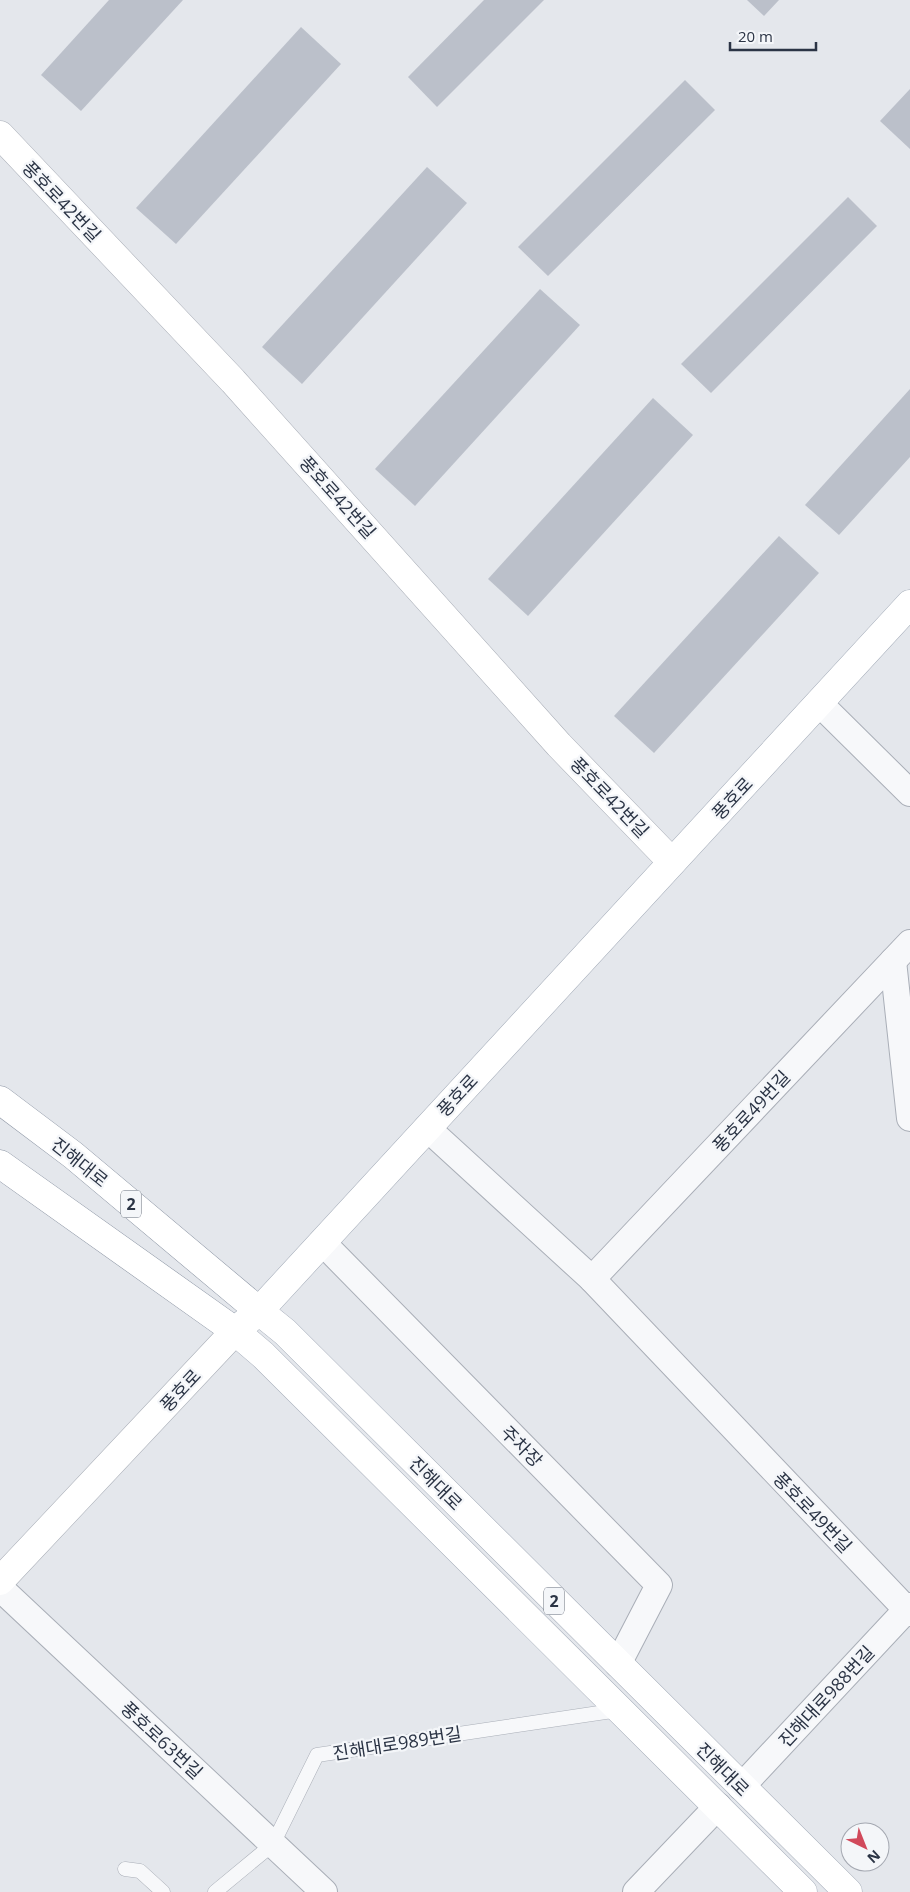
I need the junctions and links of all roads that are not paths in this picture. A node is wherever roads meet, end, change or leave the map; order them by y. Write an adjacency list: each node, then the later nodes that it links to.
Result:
1 (0, 135): 5 (main road, 풍호로42번길)
2 (910, 604): 3 (main road, 풍호로)
3 (819, 703): 4 (street); 5 (main road, 풍호로)
4 (910, 793)
5 (672, 862): 9 (main road, 풍호로)
6 (901, 952): 8 (street); 14 (street, 풍호로49번길)
7 (0, 1100): 15 (main road, 진해대로 / 2)
8 (910, 1118)
9 (427, 1128): 13 (main road, 풍호로); 14 (street, 풍호로49번길)
10 (0, 1164): 12 (main road, 진해대로 / 2)
11 (0, 1177): 12 (main road)
12 (62, 1207): 16 (main road, 진해대로 / 2)
13 (322, 1242): 15 (main road, 풍호로); 20 (street, 주차장)
14 (592, 1279): 19 (street, 풍호로49번길)
15 (259, 1310): 16 (main road, 풍호로); 20 (main road, 진해대로 / 2)
16 (235, 1331): 17 (main road, 풍호로); 21 (main road, 진해대로 / 2)
17 (0, 1582)
18 (0, 1588): 24 (street, 풍호로63번길)
19 (909, 1610): 22 (street, 진해대로988번길)
20 (618, 1664): 22 (main road, 진해대로 / 2)
21 (620, 1709): 23 (main road, 진해대로 / 2); 24 (lane, 진해대로989번길)
22 (741, 1787): 31 (main road, 진해대로 / 2)
23 (718, 1806): 29 (street); 30 (main road, 진해대로 / 2)
24 (272, 1844): 27 (lane, 진해대로989번길); 28 (street, 풍호로63번길)
25 (124, 1869): 26 (lane)
26 (163, 1892)
27 (215, 1892)
28 (324, 1892)
29 (636, 1892)
30 (802, 1892)
31 (848, 1892)

